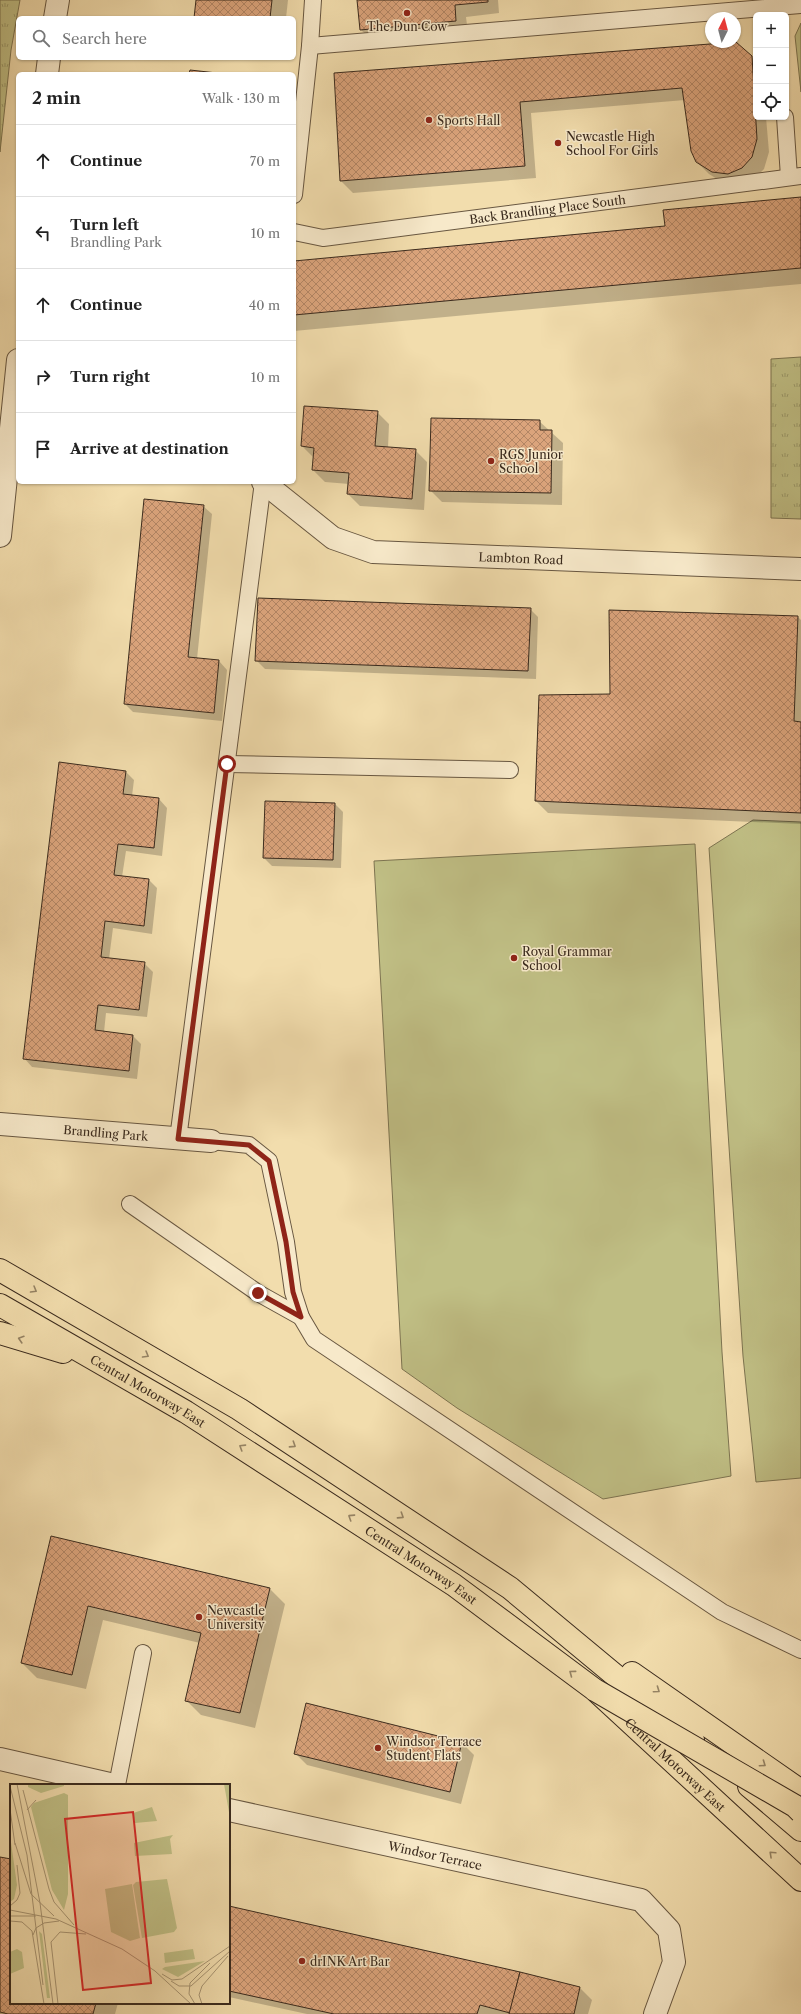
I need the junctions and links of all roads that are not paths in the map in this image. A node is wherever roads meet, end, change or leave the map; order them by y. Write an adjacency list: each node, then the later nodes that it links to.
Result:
1 (58, 0): 5 (street)
2 (313, 0): 6 (lane)
3 (801, 5): 4 (lane)
4 (777, 11): 6 (lane)
5 (55, 16)
6 (310, 46): 10 (lane)
7 (49, 60): 8 (street)
8 (46, 72)
9 (786, 120): 11 (lane)
10 (296, 176)
11 (795, 176): 12 (lane, Back Brandling Place South)
12 (296, 232)
13 (16, 397): 14 (street)
14 (13, 452): 17 (street)
15 (263, 484): 19 (lane)
16 (266, 484): 18 (street, Lambton Road)
17 (0, 536)
18 (801, 569)
19 (227, 764): 20 (lane); 22 (lane)
20 (510, 770)
21 (0, 1124): 22 (street, Brandling Park)
22 (178, 1139): 23 (street, Brandling Park)
23 (211, 1141): 27 (lane)
24 (130, 1204): 27 (lane)
25 (0, 1270): 30 (highway, one-way to 30)
26 (0, 1305): 29 (highway, Central Motorway East)
27 (301, 1317): 31 (lane)
28 (0, 1333): 29 (highway, one-way to 28)
29 (98, 1362): 33 (highway, Central Motorway East, one-way to 29)
30 (510, 1588): 37 (highway, one-way to 37); 40 (highway)
31 (801, 1650)
32 (143, 1654): 36 (lane)
33 (595, 1690): 39 (highway, bridge); 41 (highway, Central Motorway East, one-way to 33, bridge)
34 (0, 1759): 35 (street)
35 (110, 1784)
36 (117, 1784)
37 (801, 1791)
38 (230, 1810): 42 (street, Windsor Terrace)
39 (801, 1812)
40 (801, 1830)
41 (801, 1880)
42 (655, 2014)

